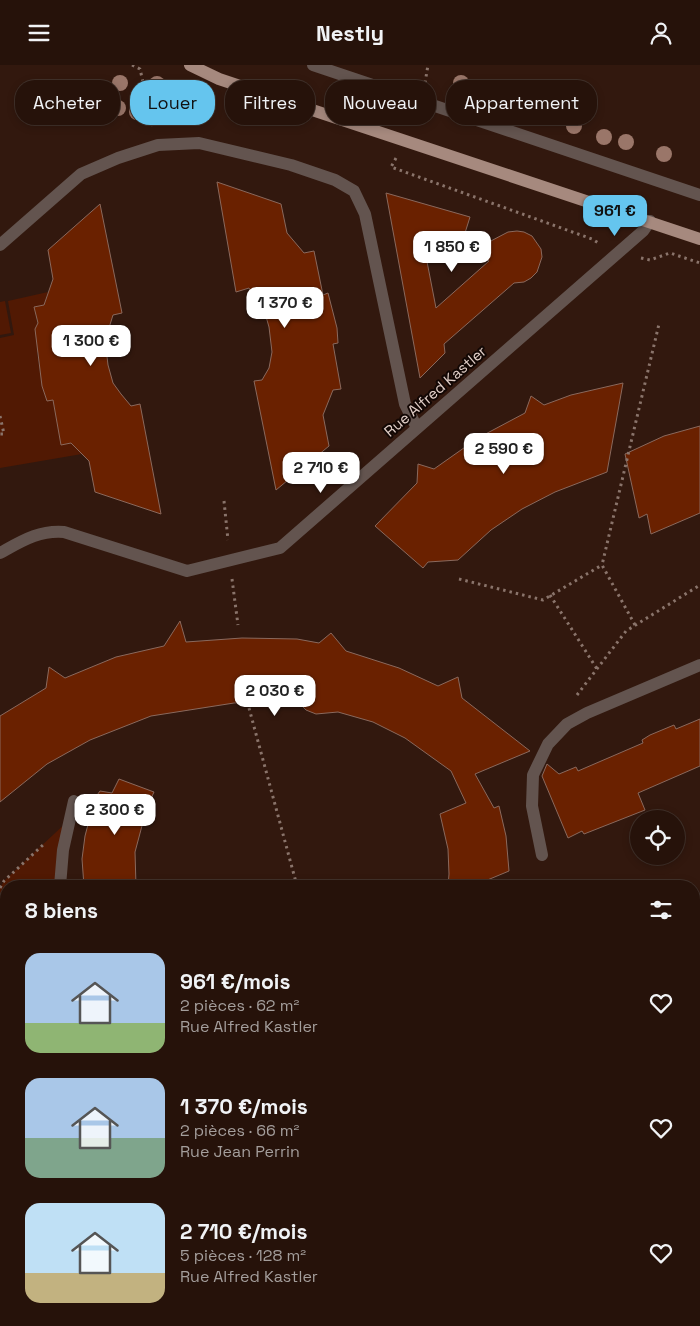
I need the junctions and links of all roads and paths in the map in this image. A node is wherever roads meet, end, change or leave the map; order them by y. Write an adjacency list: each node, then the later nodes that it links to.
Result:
1 (132, 65): 4 (path)
2 (190, 65): 6 (main road)
3 (313, 65): 5 (street)
4 (158, 145): 8 (street); 11 (street)
5 (700, 195)
6 (650, 221): 7 (main road); 11 (street, Rue Alfred Kastler)
7 (700, 239)
8 (0, 245)
9 (659, 324): 14 (path)
10 (0, 416): 12 (path)
11 (417, 428): 13 (street, Rue Alfred Kastler)
12 (0, 434)
13 (0, 553)
14 (602, 565): 17 (path); 18 (path)
15 (459, 579): 17 (path)
16 (700, 585): 18 (path)
17 (550, 595): 20 (path)
18 (635, 625): 20 (path)
19 (700, 665): 25 (street)
20 (597, 669): 21 (path)
21 (574, 699)
22 (249, 708): 28 (path)
23 (74, 801): 24 (street)
24 (70, 819): 26 (path); 27 (street)
25 (542, 855)
26 (5, 880)
27 (60, 880)
28 (295, 880)

